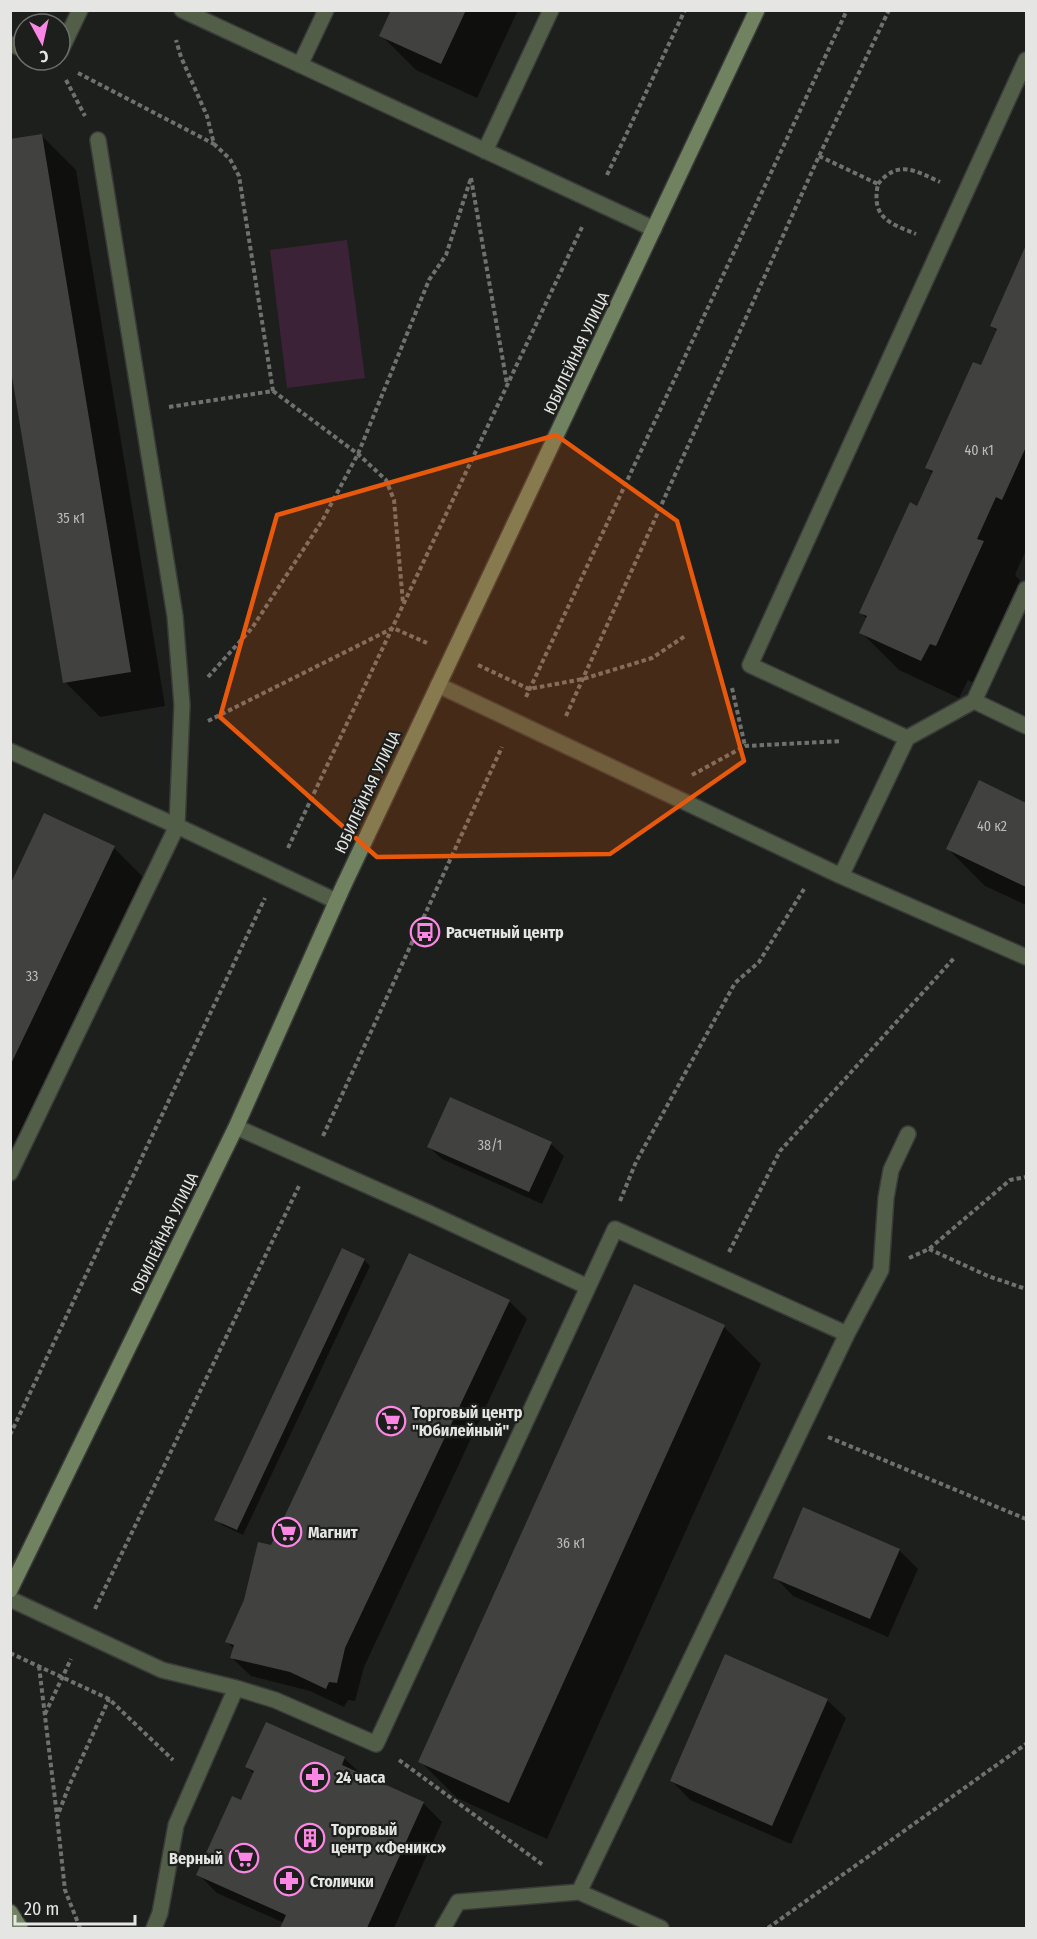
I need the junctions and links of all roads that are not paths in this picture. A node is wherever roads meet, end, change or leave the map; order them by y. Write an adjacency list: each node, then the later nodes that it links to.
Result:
1 (80, 10): 6 (lane)
2 (182, 10): 8 (lane)
3 (326, 10): 8 (lane)
4 (551, 10): 10 (lane)
5 (758, 10): 11 (street, ЮБИЛЕЙНАЯ УЛИЦА)
6 (72, 26)
7 (1026, 60): 16 (lane)
8 (300, 65): 10 (lane)
9 (98, 140): 18 (lane)
10 (485, 151): 11 (lane)
11 (654, 229): 13 (street, ЮБИЛЕЙНАЯ УЛИЦА)
12 (1026, 589): 14 (lane)
13 (438, 685): 19 (lane); 20 (street, ЮБИЛЕЙНАЯ УЛИЦА)
14 (974, 701): 15 (lane); 16 (lane)
15 (1026, 726)
16 (906, 738): 19 (lane)
17 (10, 751): 18 (lane)
18 (177, 826): 20 (lane); 24 (lane)
19 (841, 876): 21 (lane)
20 (336, 901): 22 (street, ЮБИЛЕЙНАЯ УЛИЦА)
21 (1026, 957)
22 (236, 1127): 25 (lane); 27 (street, ЮБИЛЕЙНАЯ УЛИЦА)
23 (908, 1134): 26 (lane)
24 (10, 1173)
25 (588, 1287): 26 (lane); 29 (lane)
26 (847, 1334): 30 (lane)
27 (10, 1590)
28 (10, 1599): 29 (lane)
29 (236, 1688): 33 (lane)
30 (579, 1892): 34 (lane); 35 (lane)
31 (10, 1912): 32 (street)
32 (20, 1929)
33 (154, 1929)
34 (443, 1929)
35 (661, 1929)

